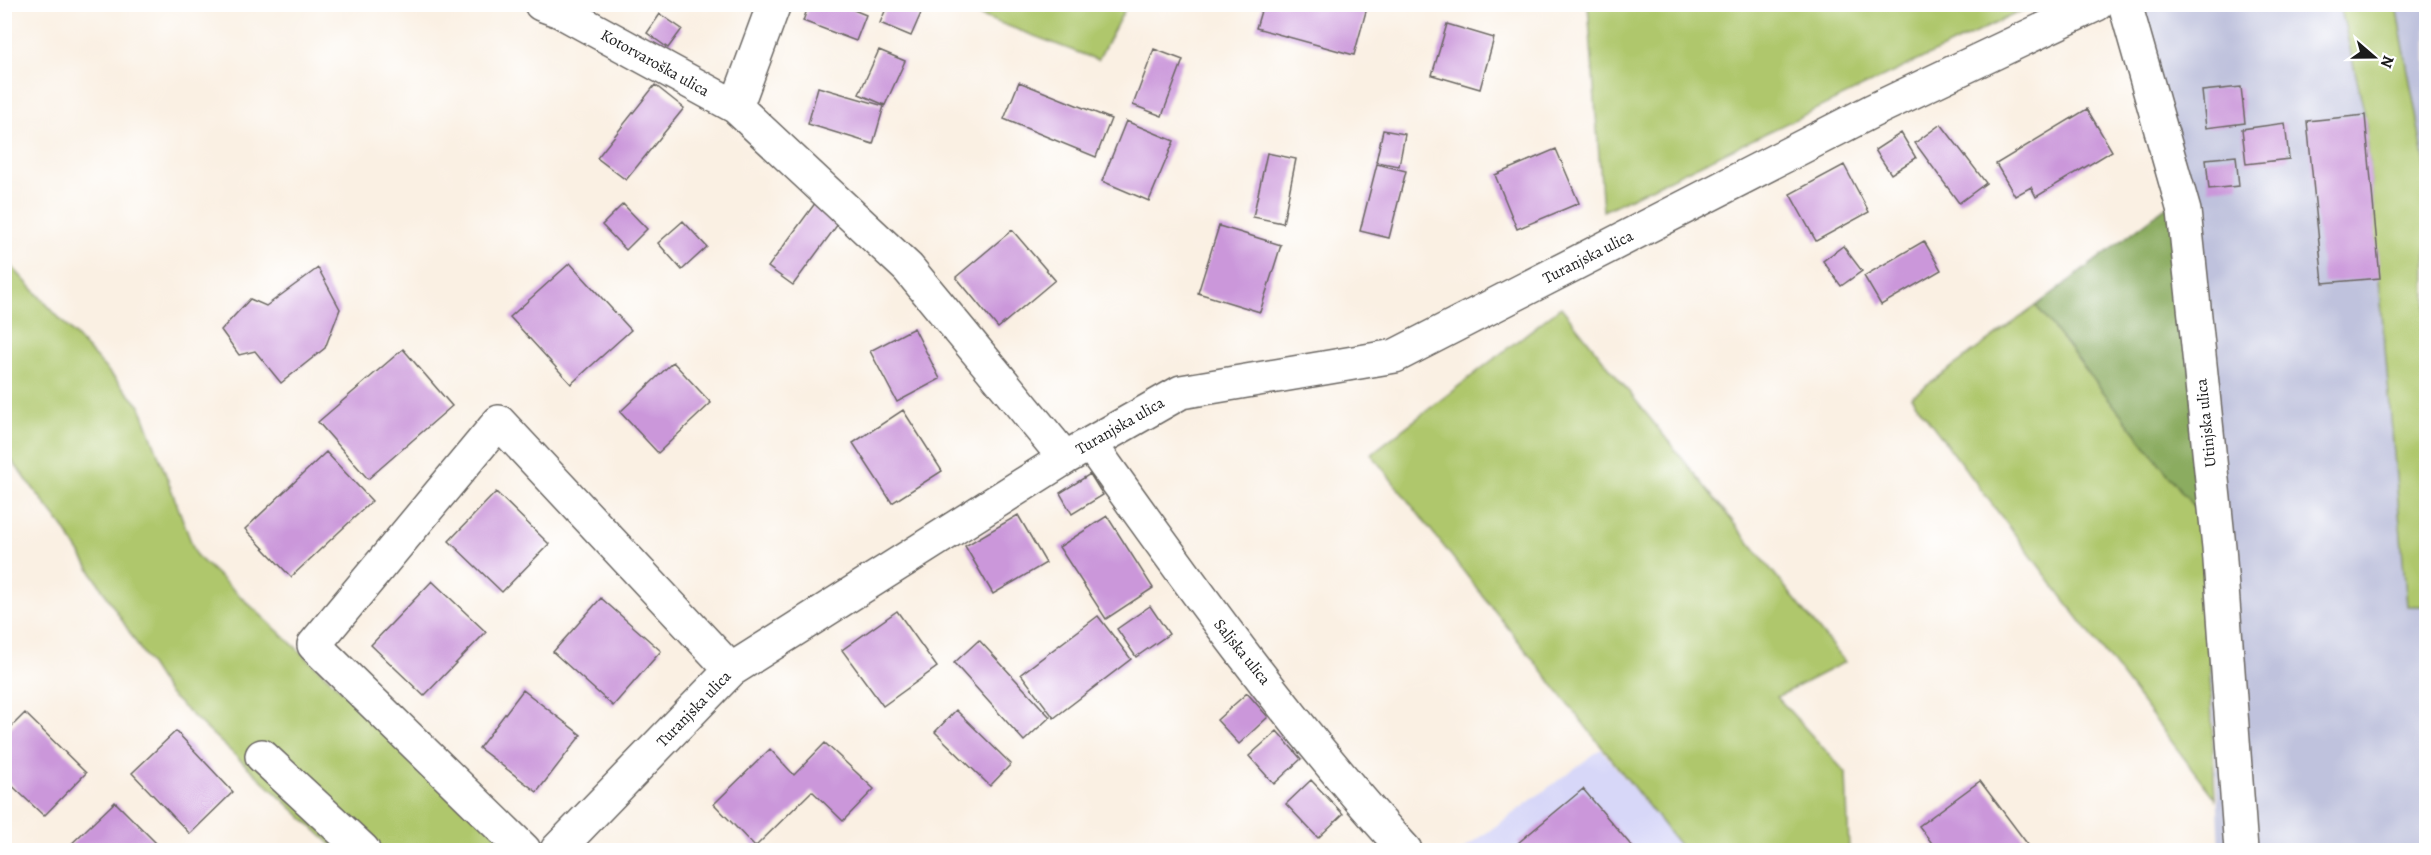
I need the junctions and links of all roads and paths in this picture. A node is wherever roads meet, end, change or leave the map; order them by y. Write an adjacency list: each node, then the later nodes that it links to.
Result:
1 (541, 4): 5 (street, Kotorvaroška ulica)
2 (774, 4): 5 (street)
3 (2097, 4): 6 (street, Turanjska ulica)
4 (2125, 4): 13 (street, Utinjska ulica)
5 (736, 107): 6 (street, Turanjska ulica)
6 (1078, 452): 7 (street, Turanjska ulica); 12 (street, Saljska ulica)
7 (731, 670): 10 (street); 11 (street, Turanjska ulica)
8 (262, 756): 9 (street)
9 (363, 850)
10 (524, 850)
11 (557, 850)
12 (1405, 850)
13 (2241, 850)

